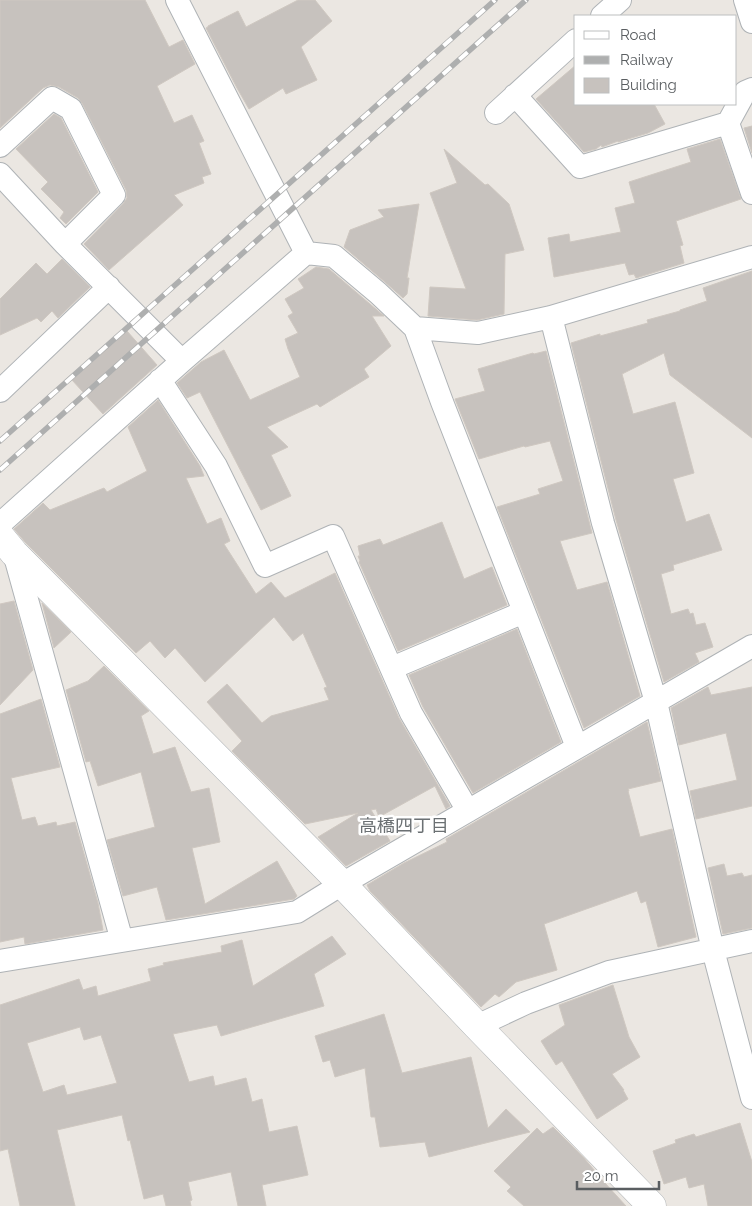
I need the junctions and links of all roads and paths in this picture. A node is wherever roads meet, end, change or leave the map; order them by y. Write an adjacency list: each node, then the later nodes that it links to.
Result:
1 (177, 0): 15 (street)
2 (620, 0): 4 (street)
3 (745, 0): 5 (street)
4 (603, 15)
5 (752, 22)
6 (574, 42): 8 (street)
7 (752, 90): 10 (street)
8 (516, 95): 9 (street); 10 (street)
9 (496, 113)
10 (728, 123): 13 (street)
11 (0, 146): 14 (street)
12 (0, 174): 14 (street)
13 (752, 193)
14 (65, 244): 17 (street)
15 (306, 253): 19 (street); 20 (street)
16 (752, 257): 18 (street)
17 (109, 287): 20 (street); 22 (street)
18 (551, 317): 19 (street); 28 (street)
19 (415, 328): 25 (street)
20 (182, 361): 21 (street)
21 (160, 380): 23 (street); 27 (street)
22 (0, 391)
23 (0, 524)
24 (7, 544): 31 (street); 32 (street)
25 (524, 612): 27 (street); 29 (street)
26 (752, 646): 28 (street)
27 (392, 668): 30 (street)
28 (656, 702): 29 (street); 34 (street)
29 (577, 747): 30 (street)
30 (468, 811): 31 (street)
31 (342, 884): 32 (street); 36 (street)
32 (122, 941): 35 (street)
33 (752, 941): 34 (street)
34 (712, 950): 36 (street); 37 (street)
35 (0, 961)
36 (477, 1026): 38 (street)
37 (752, 1098)
38 (652, 1206)

